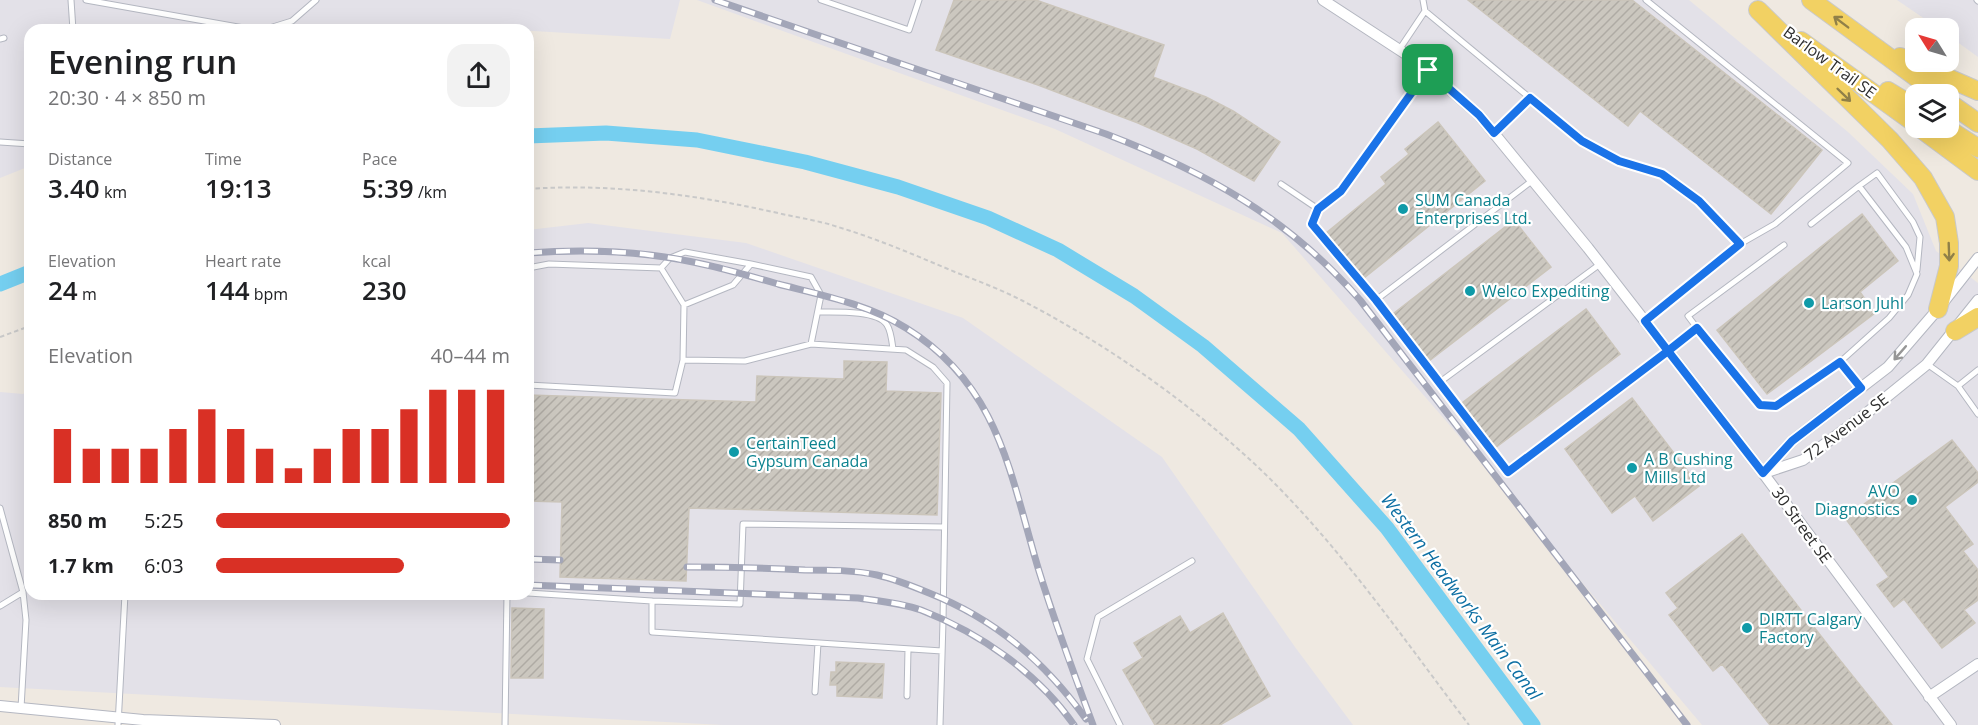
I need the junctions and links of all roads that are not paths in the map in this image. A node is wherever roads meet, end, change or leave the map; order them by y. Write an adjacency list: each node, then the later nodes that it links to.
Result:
1 (71, 0): 12 (lane)
2 (86, 0): 13 (lane)
3 (316, 0): 14 (lane)
4 (821, 0): 5 (lane)
5 (919, 0)
6 (1323, 0): 16 (street, 30 Street SE)
7 (1423, 0): 11 (lane)
8 (1646, 0): 38 (lane)
9 (1811, 0): 15 (main road, one-way to 9)
10 (1751, 5): 17 (main road, Barlow Trail SE); 49 (main road, one-way to 49)
11 (1425, 11): 16 (lane); 21 (lane)
12 (73, 24)
13 (221, 24)
14 (282, 24)
15 (1870, 43): 19 (main road); 20 (main road)
16 (1399, 50): 18 (street, 30 Street SE)
17 (1830, 61): 22 (main road); 24 (main road, Barlow Trail SE)
18 (1428, 70): 26 (street, 30 Street SE); 36 (lane)
19 (1925, 84)
20 (1978, 91)
21 (1530, 98): 26 (lane); 38 (lane)
22 (1905, 101)
23 (1959, 110): 25 (main road)
24 (1905, 116)
25 (1978, 123)
26 (1494, 133): 33 (street, 30 Street SE)
27 (1959, 136): 31 (main road)
28 (1933, 138): 32 (main road)
29 (0, 142): 30 (lane)
30 (24, 144)
31 (1978, 148)
32 (1978, 171)
33 (1533, 180): 42 (street, 30 Street SE); 46 (lane)
34 (1281, 184): 36 (lane)
35 (1860, 186): 37 (lane); 45 (lane); 45 (lane)
36 (1318, 209): 46 (lane)
37 (1811, 224)
38 (1740, 244): 52 (lane)
39 (1785, 245): 53 (lane)
40 (1978, 258): 49 (street, 72 Avenue SE)
41 (751, 264): 44 (lane); 48 (lane); 50 (lane)
42 (1600, 264): 52 (street, 30 Street SE); 62 (lane)
43 (534, 267): 44 (lane)
44 (661, 268): 48 (lane)
45 (1917, 274): 59 (lane)
46 (1376, 300): 62 (lane)
47 (1978, 300): 54 (street, 72 Avenue SE)
48 (684, 305): 58 (lane)
49 (1938, 309): 65 (street, 72 Avenue SE, one-way to 65)
50 (818, 312): 55 (lane); 56 (lane)
51 (1978, 317): 54 (main road)
52 (1645, 321): 57 (street, 30 Street SE)
53 (1697, 328): 57 (lane); 59 (lane)
54 (1955, 331): 60 (street, 72 Avenue SE)
55 (811, 344): 56 (lane); 58 (lane)
56 (893, 349): 69 (lane)
57 (1668, 351): 62 (lane); 67 (street, 30 Street SE)
58 (683, 360): 63 (lane)
59 (1840, 362): 65 (lane)
60 (1927, 364): 64 (lane); 67 (street, 72 Avenue SE)
61 (1978, 370): 64 (lane)
62 (1440, 382)
63 (534, 385)
64 (1958, 386): 66 (lane)
65 (1861, 388): 67 (street, 72 Avenue SE)
66 (1978, 414)
67 (1763, 473): 83 (street, 30 Street SE)
68 (0, 508): 71 (lane)
69 (944, 527): 75 (lane); 79 (lane)
70 (1192, 561): 91 (lane)
71 (22, 592): 76 (lane); 85 (lane)
72 (534, 593): 75 (lane)
73 (125, 600): 86 (lane)
74 (507, 600): 89 (lane)
75 (651, 601): 77 (lane)
76 (0, 606)
77 (818, 643): 78 (lane); 81 (lane)
78 (908, 649): 79 (lane); 82 (lane)
79 (942, 651): 90 (lane)
80 (1978, 664): 83 (street)
81 (815, 692)
82 (907, 696)
83 (1929, 697): 92 (street, 30 Street SE)
84 (0, 706): 85 (street)
85 (21, 708): 86 (street)
86 (118, 721): 87 (street)
87 (232, 724): 88 (street)
88 (275, 725)
89 (504, 725)
90 (939, 725)
91 (1120, 725)
92 (1951, 725)

